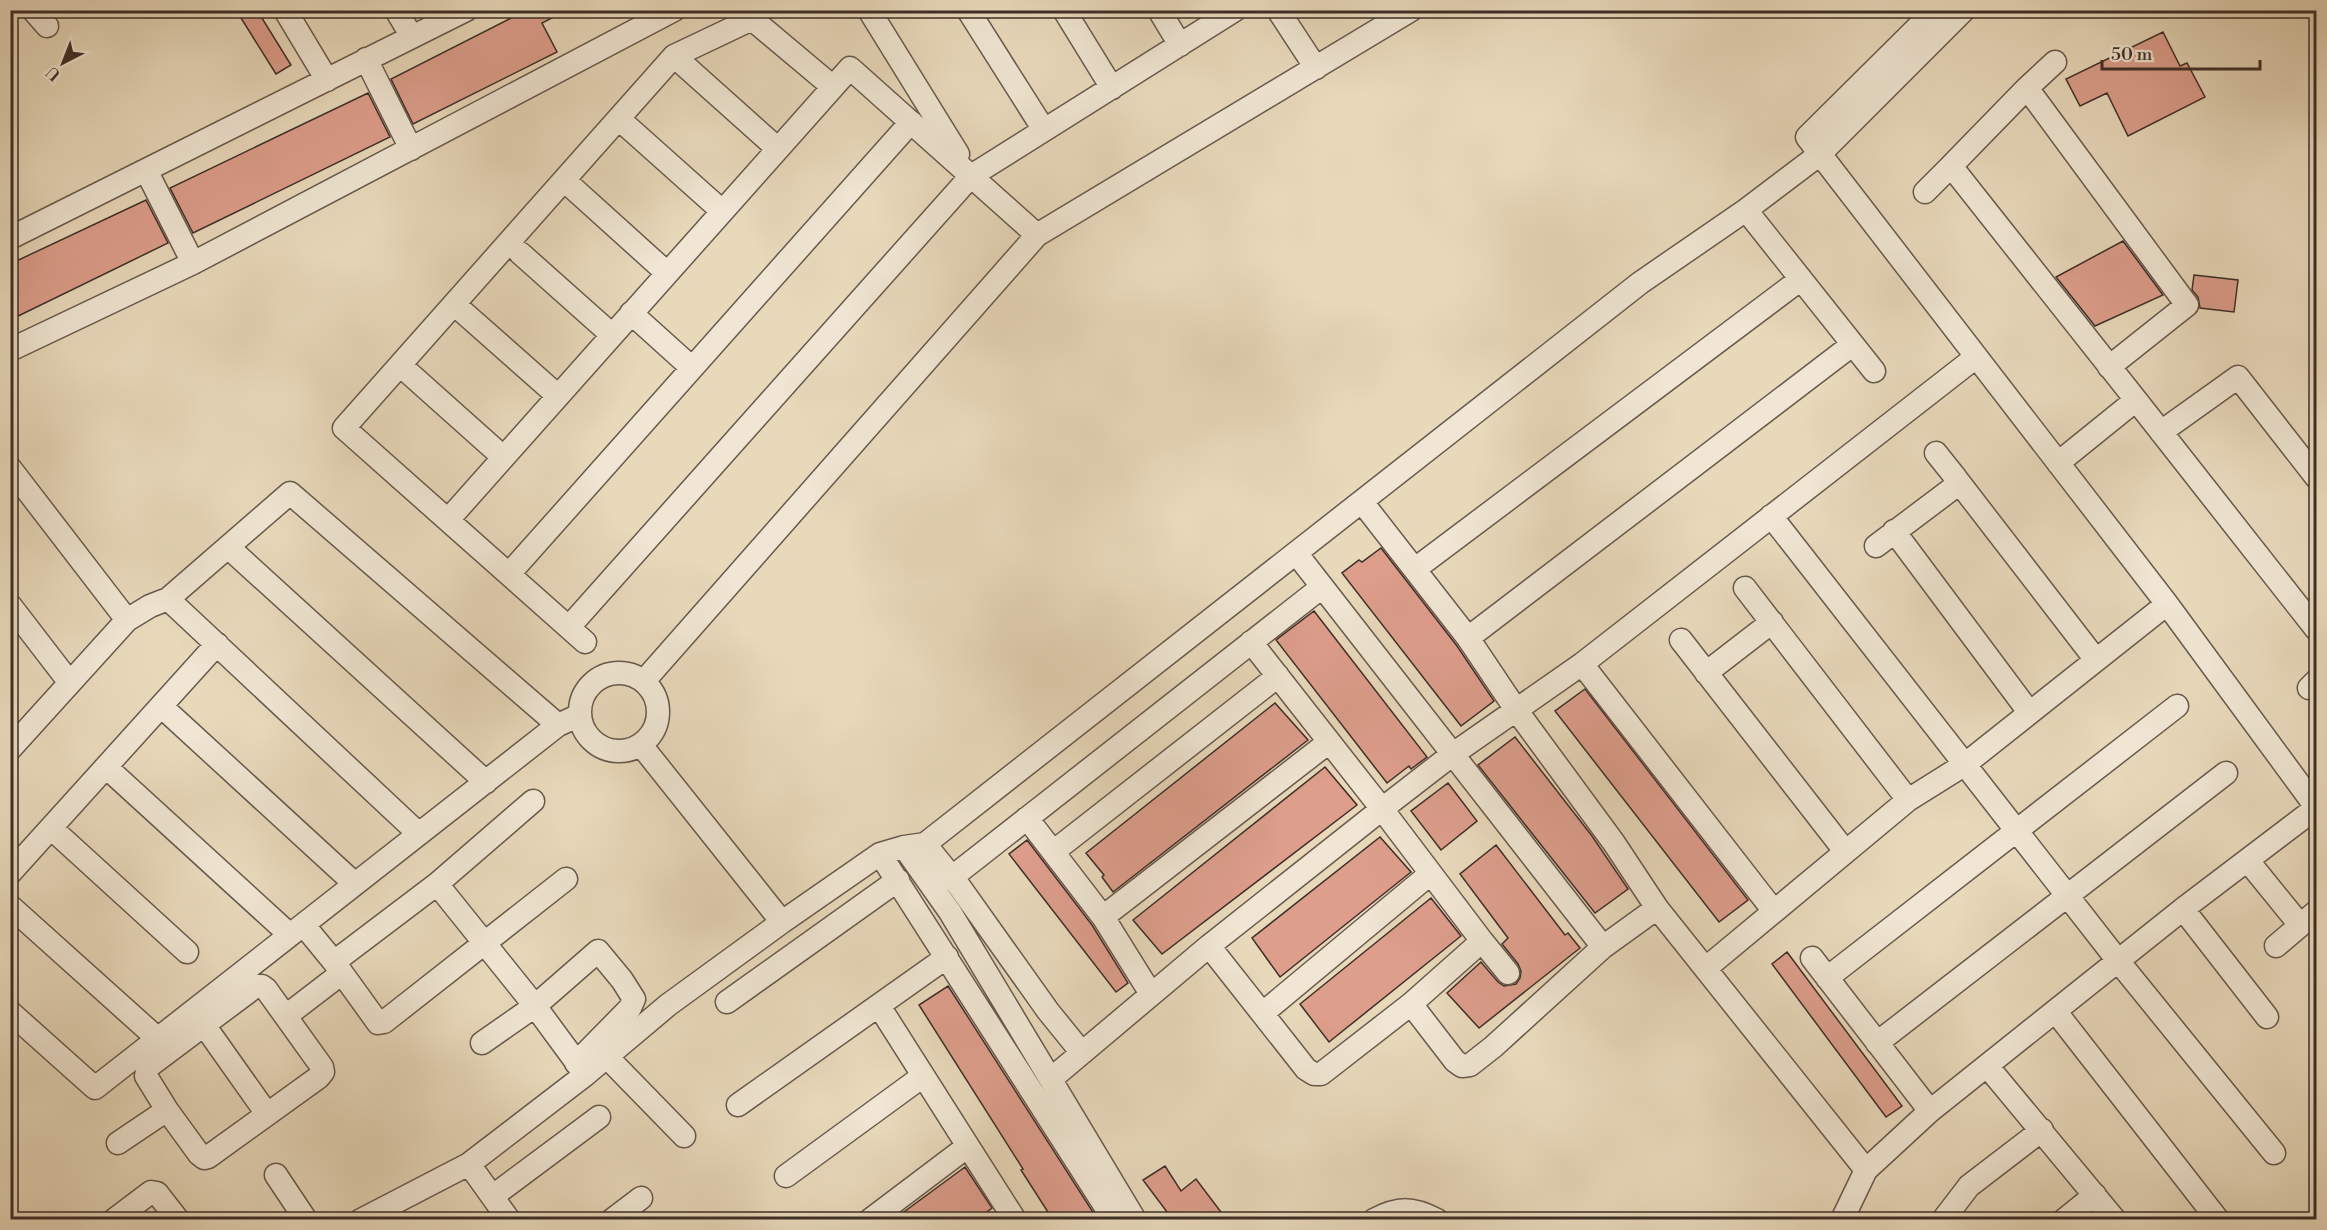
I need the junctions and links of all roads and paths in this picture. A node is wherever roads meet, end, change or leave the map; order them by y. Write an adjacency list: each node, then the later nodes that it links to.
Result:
1 (285, 10): 21 (street)
2 (396, 10): 15 (street)
3 (466, 10): 15 (street)
4 (674, 10): 14 (street)
5 (869, 10): 33 (street)
6 (968, 10): 27 (street)
7 (1064, 10): 23 (street)
8 (1159, 10): 16 (street)
9 (1235, 10): 16 (street)
10 (1278, 10): 20 (street)
11 (1411, 10): 20 (street)
12 (1964, 10): 13 (street)
13 (1939, 18): 30 (street)
14 (630, 20): 28 (street)
15 (412, 37): 18 (street)
16 (1180, 45): 23 (street)
17 (674, 56): 22 (street); 25 (street); 29 (street)
18 (366, 59): 21 (street); 28 (street)
19 (2055, 62): 24 (street)
20 (1316, 68): 38 (street)
21 (327, 80): 32 (street)
22 (833, 87): 26 (street); 29 (street)
23 (1112, 88): 27 (street)
24 (2027, 88): 31 (street); 51 (street)
25 (619, 119): 34 (street); 37 (street)
26 (911, 122): 33 (street); 52 (street)
27 (1044, 130): 33 (street)
28 (411, 149): 41 (street)
29 (778, 149): 37 (street)
30 (1820, 154): 36 (street); 49 (street)
31 (1951, 166): 35 (street); 51 (street)
32 (146, 170): 39 (street); 41 (street)
33 (971, 176): 38 (street); 71 (street)
34 (564, 180): 42 (street); 44 (street)
35 (1925, 192)
36 (1746, 210): 43 (street); 63 (street)
37 (722, 211): 42 (street)
38 (1037, 235): 88 (street)
39 (10, 238)
40 (520, 253): 46 (street)
41 (193, 263): 48 (street)
42 (667, 273): 45 (street)
43 (1801, 279): 47 (street); 70 (street)
44 (454, 303): 50 (street); 54 (street)
45 (631, 313): 46 (street); 52 (street)
46 (612, 335): 54 (street)
47 (1852, 345): 53 (street); 80 (street)
48 (10, 350)
49 (1976, 357): 59 (street); 64 (street)
50 (400, 365): 58 (street); 65 (street)
51 (2109, 367): 55 (street)
52 (692, 368): 71 (street)
53 (1874, 371)
54 (558, 396): 58 (street)
55 (2136, 400): 56 (street); 59 (street)
56 (2161, 432): 61 (street); 79 (street)
57 (1936, 453): 62 (street)
58 (503, 457): 65 (street)
59 (2058, 463): 76 (street)
60 (10, 468): 77 (street)
61 (2316, 477)
62 (1958, 481): 66 (street); 84 (street)
63 (1362, 502): 69 (street); 70 (street)
64 (1771, 516): 85 (street); 100 (street)
65 (448, 520): 71 (street)
66 (1894, 531): 67 (street); 93 (street)
67 (1876, 546)
68 (228, 547): 74 (street); 95 (street); 103 (street)
69 (1296, 553): 72 (street); 112 (street)
70 (1415, 569): 80 (street)
71 (509, 574)
72 (1322, 587): 82 (street); 99 (street)
73 (1745, 588): 78 (street)
74 (168, 599): 77 (street); 83 (street)
75 (10, 604): 89 (street)
76 (2167, 604): 84 (street); 106 (street)
77 (127, 620): 89 (street)
78 (1772, 622): 86 (street); 104 (street)
79 (2316, 629)
80 (1468, 638): 92 (street)
81 (1682, 640): 86 (street)
82 (1251, 642): 87 (street); 108 (street)
83 (217, 644): 90 (street); 111 (street)
84 (2096, 660): 93 (street)
85 (1582, 664): 92 (street); 128 (street)
86 (1706, 673): 113 (street)
87 (1278, 676): 96 (street); 114 (street)
88 (644, 681): 94 (street); 98 (street)
89 (70, 683): 97 (street)
90 (161, 706): 101 (street); 122 (street)
91 (2177, 706): 110 (street)
92 (1517, 711): 99 (street); 126 (street)
93 (2029, 712): 100 (street)
94 (580, 715): 95 (street); 98 (street)
95 (558, 725): 103 (street)
96 (1329, 742): 107 (street); 129 (street)
97 (12, 745)
98 (641, 745): 131 (street)
99 (1453, 754): 107 (street); 136 (street)
100 (1964, 765): 104 (street); 110 (street)
101 (106, 767): 109 (street); 132 (street)
102 (2226, 773): 124 (street)
103 (486, 782): 111 (street)
104 (1908, 800): 113 (street)
105 (533, 801): 123 (street)
106 (2316, 808): 116 (street)
107 (1382, 809): 118 (street); 135 (street)
108 (1027, 818): 114 (street); 119 (street)
109 (51, 828): 117 (street); 138 (street)
110 (2017, 830): 124 (street); 145 (street)
111 (419, 834): 122 (street)
112 (915, 845): 115 (street); 119 (street); 165 (street)
113 (1845, 851): 128 (street)
114 (1053, 852): 129 (street)
115 (880, 854): 121 (street); 131 (street)
116 (2248, 861): 127 (street); 130 (street)
117 (10, 873)
118 (1431, 874): 133 (street); 153 (street)
119 (951, 878): 160 (street)
120 (566, 879): 134 (street)
121 (898, 880): 139 (street); 147 (street)
122 (355, 884): 132 (street)
123 (437, 884): 134 (street); 142 (street)
124 (2068, 896): 141 (street); 159 (street)
125 (10, 906): 157 (street)
126 (1658, 908): 136 (street); 143 (street)
127 (2183, 909): 141 (street); 155 (street)
128 (1773, 910): 143 (street)
129 (1103, 917): 146 (street)
130 (2308, 919): 137 (street)
131 (782, 922): 161 (street)
132 (301, 935): 142 (street); 157 (street)
133 (1482, 941): 144 (street); 148 (street)
134 (483, 944): 142 (street); 149 (street)
135 (1209, 946): 146 (street); 153 (street)
136 (1603, 946): 148 (street)
137 (2276, 946)
138 (187, 952)
139 (947, 957): 150 (street); 191 (street)
140 (1812, 958): 145 (street)
141 (2119, 962): 152 (street); 175 (street)
142 (338, 968): 154 (street)
143 (1706, 968): 177 (street)
144 (1508, 974)
145 (1827, 978): 159 (street)
146 (1151, 994): 160 (street)
147 (727, 1002)
148 (1411, 1004): 153 (street)
149 (535, 1006): 158 (street); 163 (street); 163 (street)
150 (879, 1006): 164 (street); 166 (street)
151 (10, 1012): 157 (street)
152 (2056, 1012): 162 (street); 199 (street)
153 (1263, 1013)
154 (286, 1016): 156 (street); 169 (street)
155 (2267, 1017)
156 (204, 1025): 167 (street); 169 (street)
157 (158, 1039)
158 (482, 1043)
159 (1877, 1043): 168 (street)
160 (1082, 1053): 165 (street)
161 (607, 1057): 163 (street); 172 (street)
162 (1988, 1067): 168 (street); 171 (street)
163 (581, 1069): 176 (street)
164 (923, 1076): 174 (street); 179 (street)
165 (1051, 1079): 192 (street)
166 (738, 1106)
167 (167, 1110): 169 (street); 173 (street)
168 (1930, 1111): 177 (street)
169 (267, 1114)
170 (599, 1117): 181 (street)
171 (2042, 1130): 180 (street); 196 (street)
172 (684, 1136)
173 (118, 1143)
174 (968, 1146): 184 (street); 190 (street)
175 (2274, 1152)
176 (469, 1164): 181 (street); 188 (street)
177 (1866, 1170): 195 (street)
178 (276, 1175): 187 (street)
179 (786, 1176)
180 (2095, 1195): 197 (street); 198 (street)
181 (493, 1196): 189 (street)
182 (641, 1198): 183 (street)
183 (616, 1218)
184 (1012, 1218)
185 (114, 1220): 186 (street)
186 (178, 1220)
187 (306, 1220)
188 (361, 1220)
189 (509, 1220)
190 (870, 1220)
191 (1114, 1220)
192 (1135, 1220)
193 (1374, 1220): 194 (street)
194 (1437, 1220)
195 (1842, 1220)
196 (1942, 1220)
197 (2064, 1220)
198 (2115, 1220)
199 (2218, 1220)

